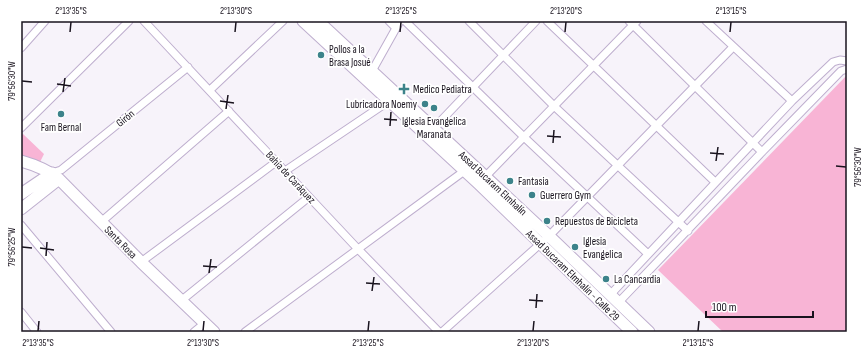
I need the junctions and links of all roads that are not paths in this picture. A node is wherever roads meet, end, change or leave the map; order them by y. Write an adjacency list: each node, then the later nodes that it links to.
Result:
1 (44, 21): 17 (street)
2 (129, 21): 32 (street)
3 (144, 21): 21 (street, Bahía de Caráquez)
4 (283, 21): 26 (street)
5 (303, 21): 27 (main road)
6 (318, 21): 23 (main road, Assad Bucaram Elmhalín)
7 (388, 21): 15 (street)
8 (400, 21): 15 (street)
9 (405, 21): 24 (street)
10 (536, 21): 18 (street)
11 (548, 21): 20 (street)
12 (706, 21): 16 (street)
13 (471, 22): 18 (street)
14 (633, 22): 20 (street); 25 (street)
15 (396, 28): 23 (street)
16 (733, 47): 25 (street); 28 (street)
17 (21, 48)
18 (503, 55): 24 (street); 29 (street)
19 (847, 61): 28 (street)
20 (595, 66): 29 (street); 31 (street)
21 (188, 67): 26 (street, Bahía de Caráquez); 42 (street, Girón)
22 (847, 69): 36 (street)
23 (372, 71): 33 (main road, Assad Bucaram Elmhalín)
24 (473, 87): 33 (street); 34 (street)
25 (696, 87): 31 (street); 35 (street)
26 (210, 90): 30 (street, Bahía de Caráquez)
27 (390, 100): 40 (main road); 41 (street)
28 (792, 101): 35 (street)
29 (555, 107): 34 (street); 39 (street)
30 (229, 111): 38 (street, Bahía de Caráquez); 49 (street)
31 (656, 127): 39 (street); 44 (street)
32 (21, 128)
33 (434, 128): 40 (main road, Assad Bucaram Elmhalín)
34 (525, 138): 43 (street); 46 (street)
35 (753, 143): 36 (street); 44 (street)
36 (762, 152): 52 (street)
37 (21, 161): 42 (main road, Santa Rosa)
38 (276, 162): 41 (street, Bahía de Caráquez); 56 (street)
39 (617, 165): 46 (street); 50 (street)
40 (469, 168): 43 (main road, Assad Bucaram Elmhalín); 54 (street)
41 (285, 171): 47 (street, Bahía de Caráquez)
42 (57, 174): 45 (main road, Girón); 48 (main road, Girón); 49 (main road, Santa Rosa)
43 (482, 180): 53 (main road, Assad Bucaram Elmhalín)
44 (715, 182): 50 (street)
45 (21, 194)
46 (587, 196): 53 (street); 55 (street)
47 (309, 197): 54 (street, Bahía de Caráquez); 58 (street)
48 (21, 209)
49 (101, 222): 56 (main road, Santa Rosa)
50 (678, 222): 52 (street); 55 (street)
51 (21, 225): 63 (street)
52 (688, 231): 59 (street)
53 (545, 239): 57 (main road, Assad Bucaram Elmhalín); 68 (street); 69 (main road, Assad Bucaram Elmhalín - Calle 29)
54 (357, 248): 66 (street); 67 (street, Bahía de Caráquez)
55 (648, 254): 57 (street)
56 (141, 262): 58 (main road, Santa Rosa)
57 (610, 295): 59 (main road, Assad Bucaram Elmhalín)
58 (182, 300): 61 (main road, Santa Rosa)
59 (618, 303): 70 (main road, Assad Bucaram Elmhalín)
60 (21, 312): 62 (street)
61 (205, 323): 64 (street); 65 (main road, Santa Rosa)
62 (37, 332)
63 (111, 332)
64 (194, 332)
65 (214, 332)
66 (245, 332)
67 (439, 332)
68 (442, 332)
69 (632, 332)
70 (649, 332)

